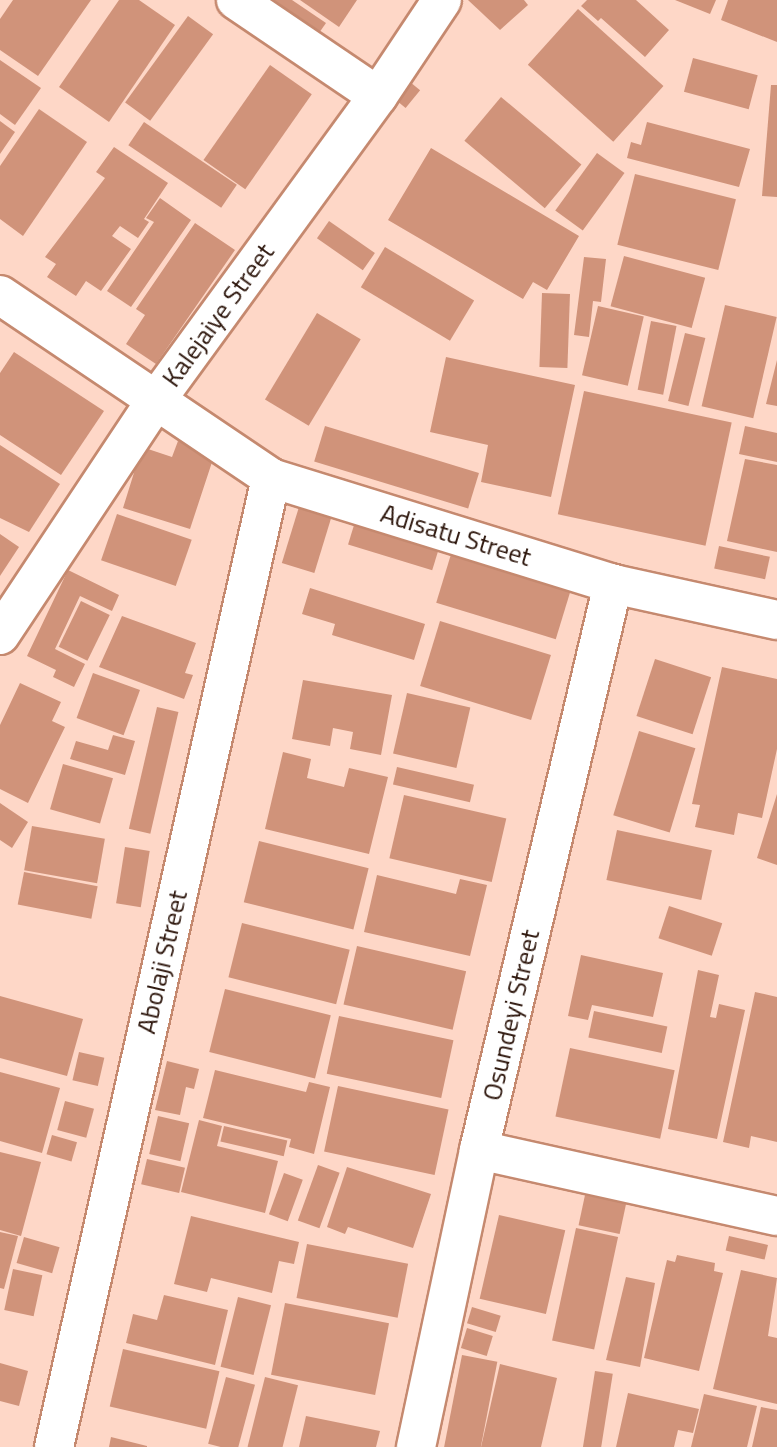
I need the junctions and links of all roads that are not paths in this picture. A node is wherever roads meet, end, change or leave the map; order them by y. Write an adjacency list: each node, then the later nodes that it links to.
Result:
1 (236, 0): 3 (street)
2 (442, 0): 3 (street, Kalejaiye Street)
3 (378, 96): 5 (street, Kalejaiye Street)
4 (0, 295): 5 (street, Adisatu Street)
5 (154, 403): 6 (street, Adisatu Street); 9 (street, Kalejaiye Street)
6 (271, 478): 7 (street, Adisatu Street); 12 (street, Abolaji Street)
7 (613, 584): 8 (street, Adisatu Street); 10 (street, Osundeyi Street)
8 (777, 620)
9 (0, 635)
10 (479, 1150): 11 (street); 13 (street, Osundeyi Street)
11 (777, 1216)
12 (54, 1447)
13 (416, 1447)

